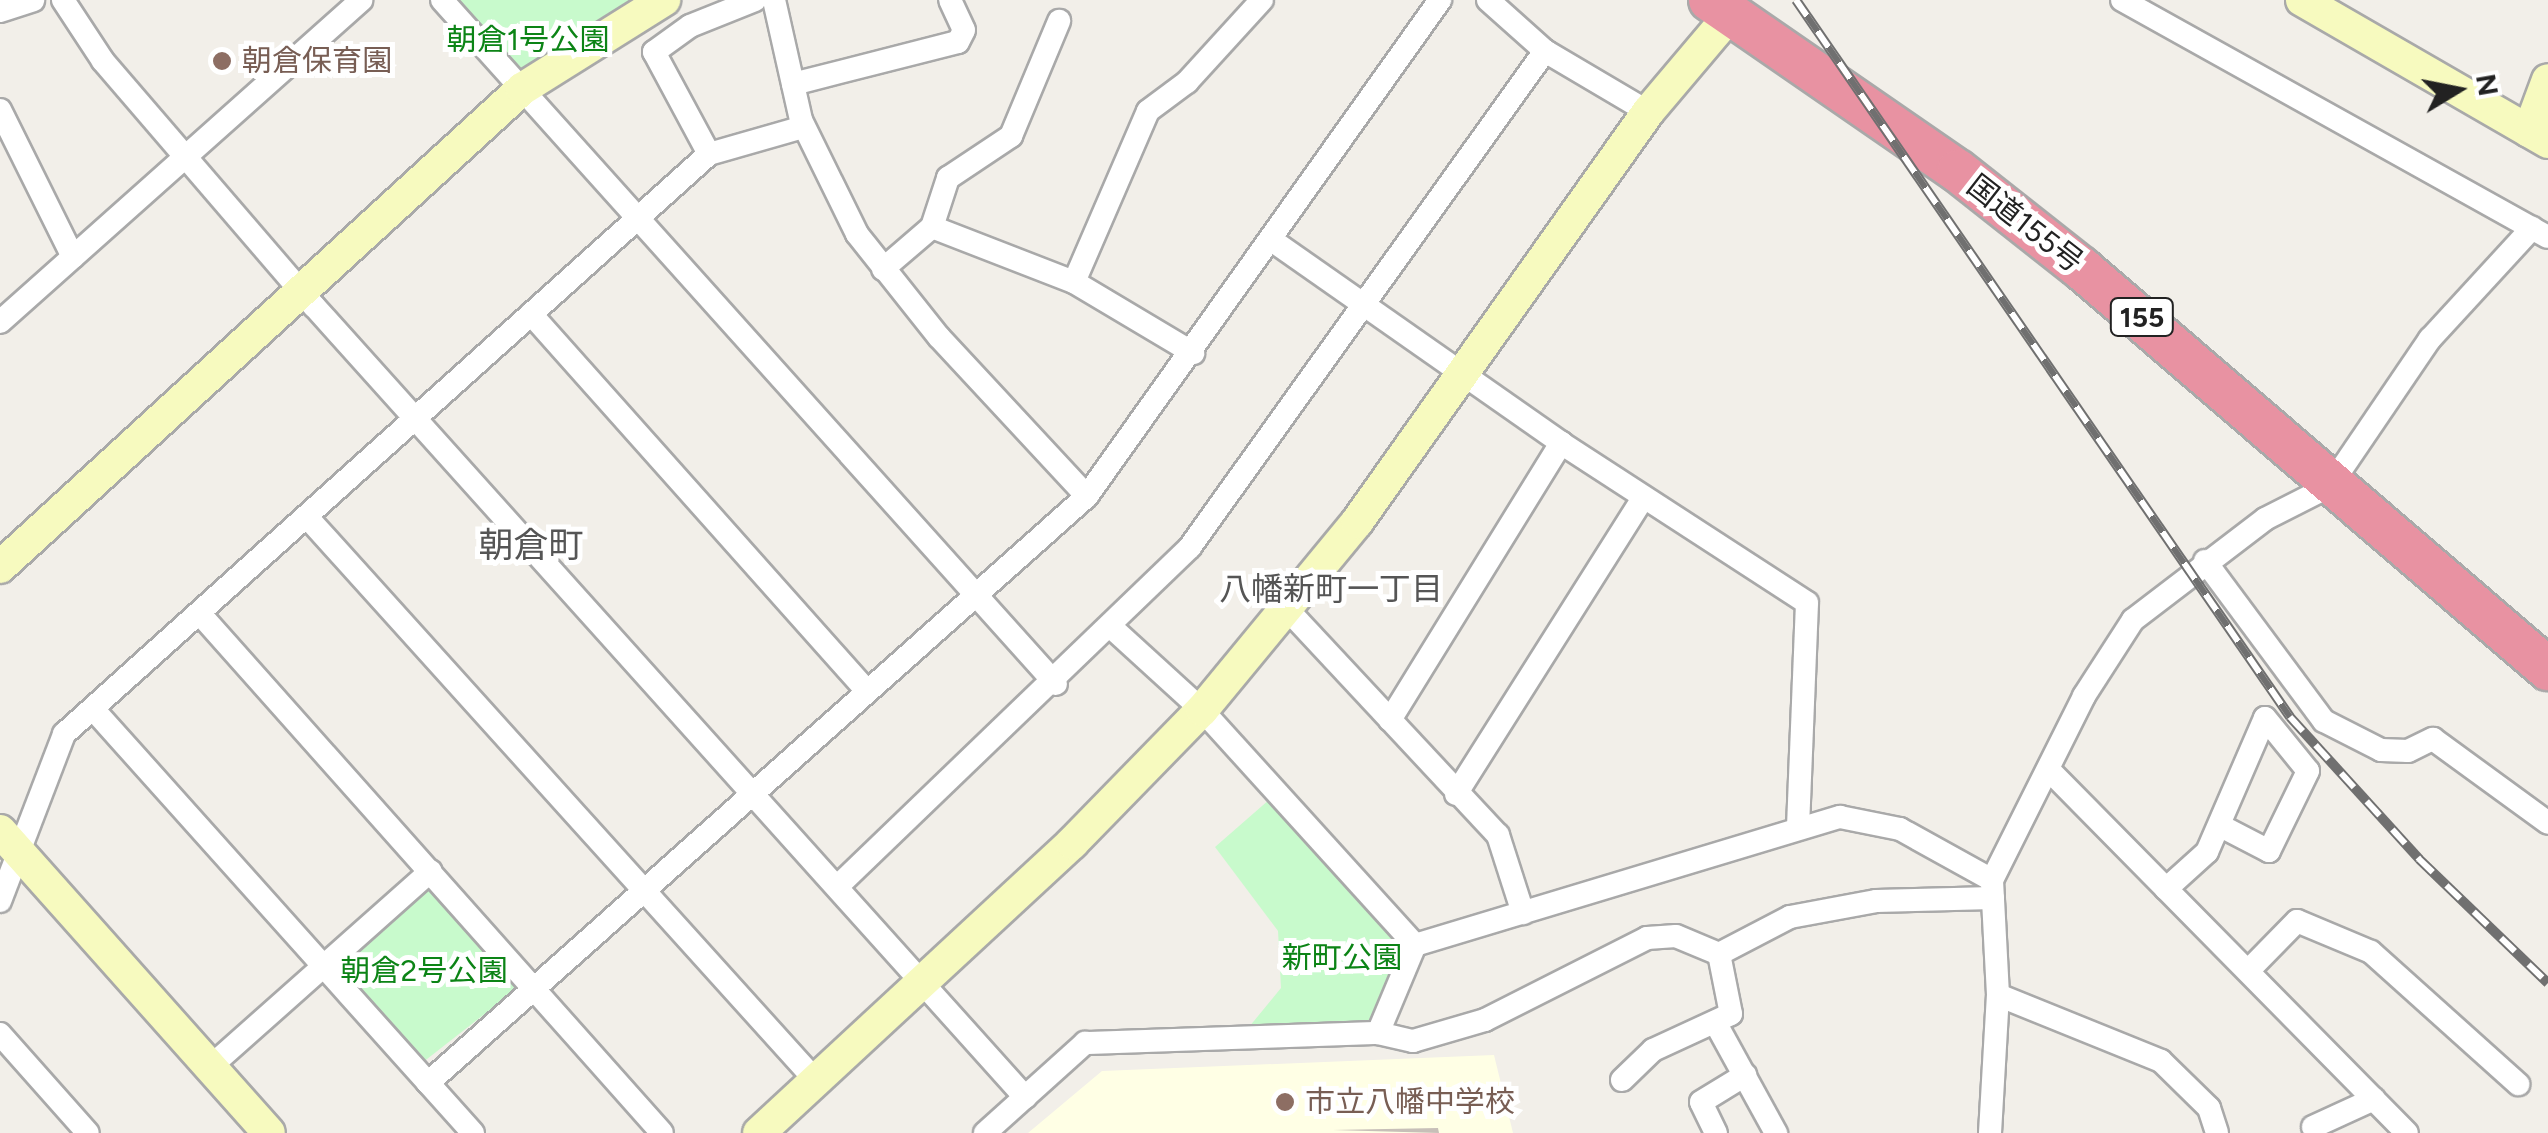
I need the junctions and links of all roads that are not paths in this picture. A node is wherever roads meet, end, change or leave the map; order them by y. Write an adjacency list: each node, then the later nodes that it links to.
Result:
1 (33, 0): 16 (street)
2 (64, 0): 26 (street)
3 (361, 0): 26 (street)
4 (442, 0): 20 (street)
5 (754, 0): 25 (street)
6 (774, 0): 19 (street)
7 (950, 0): 19 (street)
8 (1262, 0): 33 (street)
9 (1440, 0): 30 (street)
10 (1488, 0): 18 (street)
11 (2122, 0): 29 (street)
12 (2302, 0): 23 (street)
13 (2344, 0): 23 (street)
14 (648, 4): 20 (street)
15 (1720, 8): 22 (street); 42 (highway, 国道155号 / 155)
16 (0, 11)
17 (1060, 21): 28 (street)
18 (1545, 51): 22 (street); 35 (street)
19 (793, 84): 24 (street)
20 (522, 89): 27 (street); 34 (street)
21 (0, 110): 31 (street)
22 (1648, 112): 39 (street)
23 (2542, 116)
24 (803, 126): 25 (street); 32 (street)
25 (708, 154): 27 (street)
26 (186, 160): 31 (street); 34 (street)
27 (639, 218): 36 (street); 48 (street)
28 (932, 227): 32 (street); 33 (street)
29 (2540, 233): 42 (street)
30 (1273, 241): 35 (street); 38 (street)
31 (73, 256): 37 (street)
32 (884, 269): 43 (street)
33 (1074, 282): 38 (street)
34 (300, 288): 40 (street); 47 (street)
35 (1366, 309): 39 (street); 51 (street)
36 (530, 314): 40 (street); 54 (street)
37 (0, 322)
38 (1193, 353): 43 (street)
39 (1463, 374): 41 (street); 49 (street)
40 (417, 416): 45 (street); 59 (street)
41 (1561, 444): 44 (street); 57 (street)
42 (2328, 482): 46 (street); 52 (highway, 国道155号 / 155)
43 (1086, 496): 48 (street)
44 (1644, 498): 60 (street); 63 (street)
45 (307, 517): 50 (street); 69 (street)
46 (2204, 561): 58 (street); 61 (street)
47 (0, 568)
48 (974, 593): 53 (street); 54 (street)
49 (1287, 609): 56 (street); 57 (street)
50 (201, 615): 55 (street); 65 (street)
51 (1110, 626): 53 (street); 56 (street)
52 (2548, 669)
53 (1056, 684): 66 (street)
54 (867, 691): 59 (street)
55 (94, 710): 64 (street); 74 (street)
56 (1202, 710): 72 (street); 76 (street)
57 (1390, 720): 60 (street)
58 (2050, 772): 67 (street); 68 (street)
59 (754, 792): 66 (street); 69 (street)
60 (1456, 794): 71 (street)
61 (2548, 823)
62 (2219, 825): 62 (street); 68 (street)
63 (1798, 827): 67 (street); 71 (street)
64 (10, 844): 70 (street); 82 (street)
65 (431, 871): 74 (street); 77 (street)
66 (840, 884): 76 (street)
67 (1992, 889): 73 (street); 78 (street)
68 (2166, 889): 75 (street)
69 (643, 892): 77 (street); 85 (street)
70 (0, 901)
71 (1523, 914): 72 (street)
72 (1415, 945): 81 (street)
73 (1720, 954): 79 (street); 81 (street)
74 (323, 967): 82 (street); 86 (street)
75 (2248, 971): 87 (street); 89 (street)
76 (925, 978): 85 (street); 88 (street)
77 (538, 989): 86 (street); 94 (street)
78 (1998, 995): 99 (street); 100 (street)
79 (1715, 1022): 83 (street); 84 (street)
80 (0, 1034): 91 (street)
81 (1378, 1034): 88 (street)
82 (210, 1067): 92 (street)
83 (1745, 1076): 97 (street); 98 (street)
84 (1622, 1080)
85 (816, 1081): 95 (street)
86 (428, 1083): 93 (street)
87 (2518, 1084)
88 (1025, 1097): 96 (street)
89 (2374, 1099): 90 (street); 101 (street)
90 (2314, 1126)
91 (88, 1133)
92 (269, 1133)
93 (473, 1133)
94 (662, 1133)
95 (759, 1133)
96 (985, 1133)
97 (1716, 1133)
98 (1776, 1133)
99 (1990, 1133)
100 (2218, 1133)
101 (2407, 1133)

